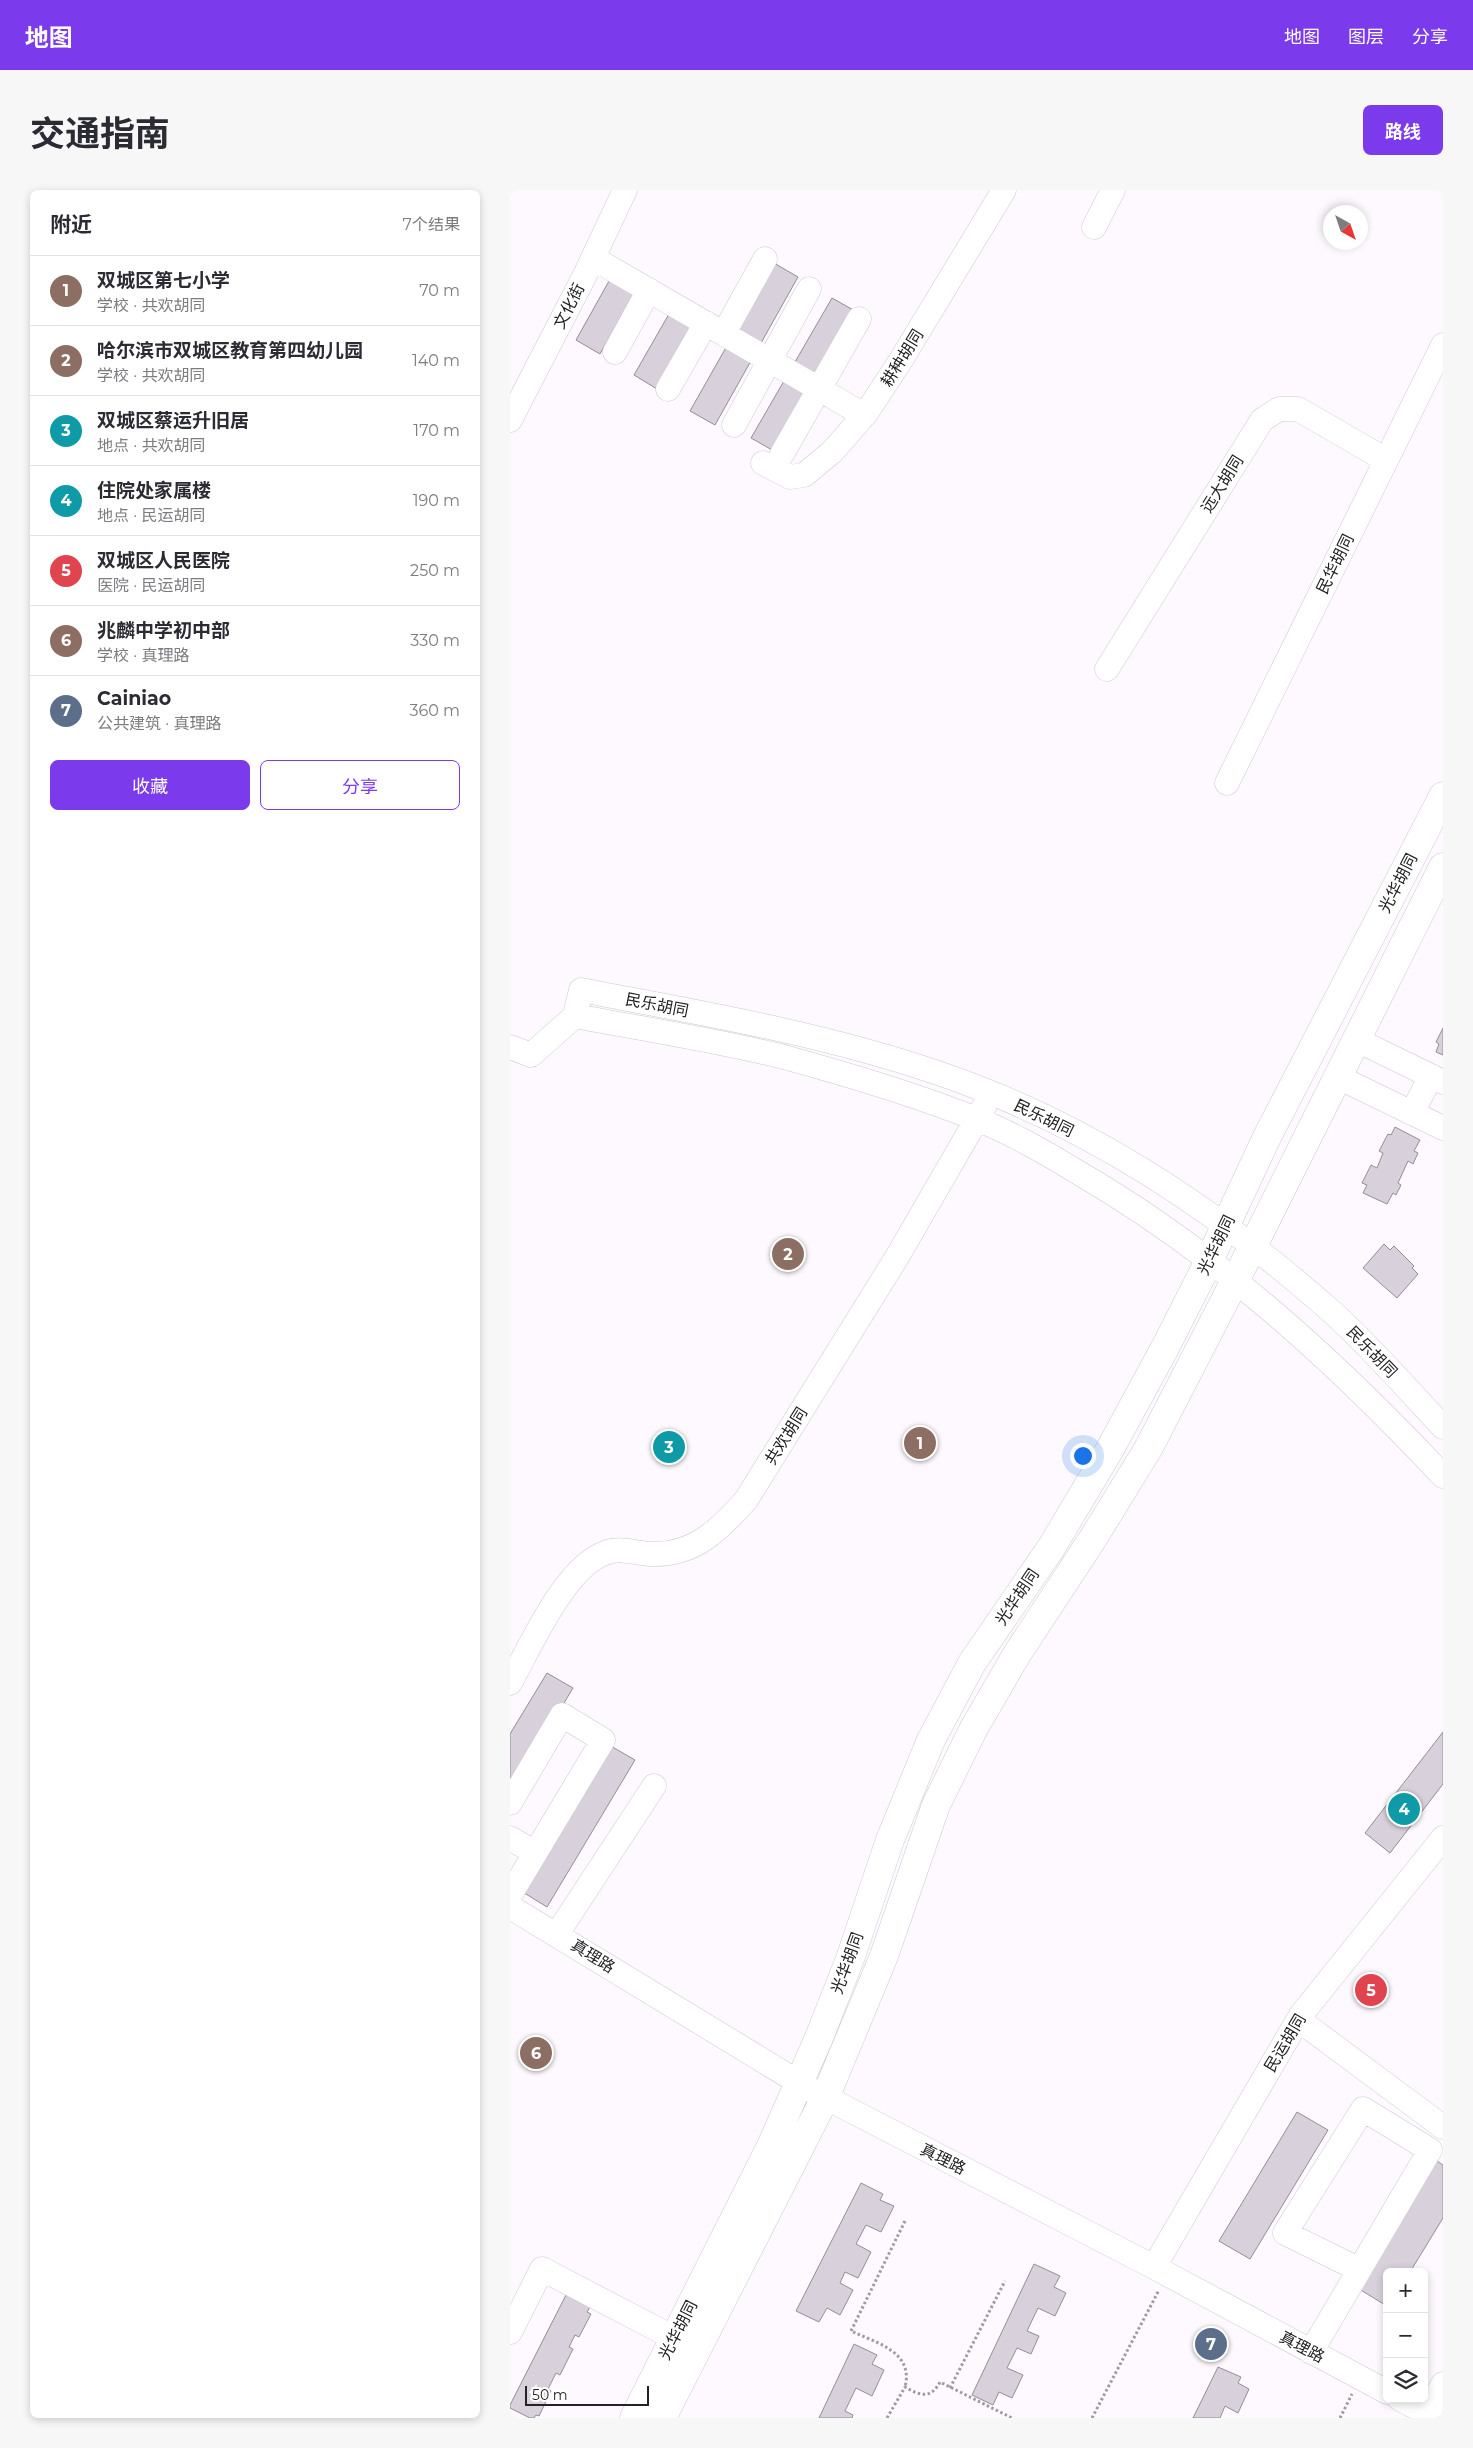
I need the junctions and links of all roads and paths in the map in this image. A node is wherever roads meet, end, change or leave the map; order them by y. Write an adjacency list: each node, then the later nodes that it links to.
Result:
1 (625, 190): 5 (street, 文化街)
2 (1004, 190): 16 (street, 耕种胡同)
3 (1112, 190): 4 (street)
4 (1094, 227)
5 (593, 258): 8 (street); 17 (street, 文化街)
6 (766, 259): 10 (street)
7 (809, 289): 13 (street)
8 (649, 290): 10 (street); 12 (street)
9 (859, 319): 15 (street)
10 (715, 328): 13 (street); 14 (street)
11 (1443, 346): 19 (street, 民华胡同)
12 (615, 352)
13 (770, 360): 15 (street); 18 (street)
14 (668, 389)
15 (819, 389): 16 (street); 16 (street, 耕种胡同)
16 (864, 415)
17 (510, 420)
18 (734, 425)
19 (1386, 460): 20 (street, 远大胡同); 21 (street, 民华胡同)
20 (1107, 668)
21 (1227, 783)
22 (1443, 796): 33 (main road, 光华胡同)
23 (1443, 867): 25 (main road, 光华胡同)
24 (575, 1016): 26 (street); 29 (street, 民乐胡同); 31 (street, 民乐胡同)
25 (1357, 1040): 27 (main road, 光华胡同); 28 (street)
26 (510, 1047)
27 (1338, 1077): 30 (street); 34 (main road, 光华胡同)
28 (1437, 1079): 30 (street)
29 (992, 1093): 31 (street, 共欢胡同); 33 (street, 民乐胡同)
30 (1412, 1113): 32 (street)
31 (977, 1119): 35 (street, 民乐胡同); 39 (street, 共欢胡同)
32 (1440, 1120)
33 (1226, 1226): 34 (street, 民乐胡同); 35 (main road, 光华胡同)
34 (1253, 1246): 36 (main road, 光华胡同); 37 (street, 民乐胡同)
35 (1209, 1261): 36 (street, 民乐胡同); 49 (main road, 光华胡同)
36 (1235, 1280): 38 (street, 民乐胡同); 50 (main road, 光华胡同)
37 (1443, 1427)
38 (1443, 1476)
39 (510, 1683)
40 (654, 1786): 47 (street)
41 (510, 1803): 44 (street)
42 (510, 1838): 44 (street)
43 (1443, 1838): 48 (street, 民运胡同)
44 (535, 1853): 45 (street)
45 (510, 1895)
46 (510, 1907): 47 (street, 真理路)
47 (557, 1934): 49 (street, 真理路)
48 (1298, 2020): 51 (street); 54 (street, 民运胡同)
49 (798, 2082): 50 (street, 真理路); 57 (main road, 光华胡同)
50 (826, 2098): 54 (street, 真理路); 67 (main road, 光华胡同)
51 (1443, 2127)
52 (905, 2221): 61 (path)
53 (1358, 2269): 53 (street); 58 (street)
54 (1160, 2271): 58 (street, 真理路); 70 (path)
55 (1005, 2282): 62 (path)
56 (513, 2319): 57 (street)
57 (674, 2338): 66 (main road, 光华胡同)
58 (1311, 2352): 59 (street, 真理路)
59 (1360, 2379): 63 (street, 真理路); 71 (path)
60 (1443, 2384): 65 (street)
61 (905, 2388): 62 (path); 68 (path)
62 (950, 2388): 69 (path)
63 (1383, 2390)
64 (1408, 2403): 65 (street)
65 (1432, 2416)
66 (634, 2418)
67 (662, 2418)
68 (887, 2418)
69 (1012, 2418)
70 (1092, 2418)
71 (1340, 2418)

